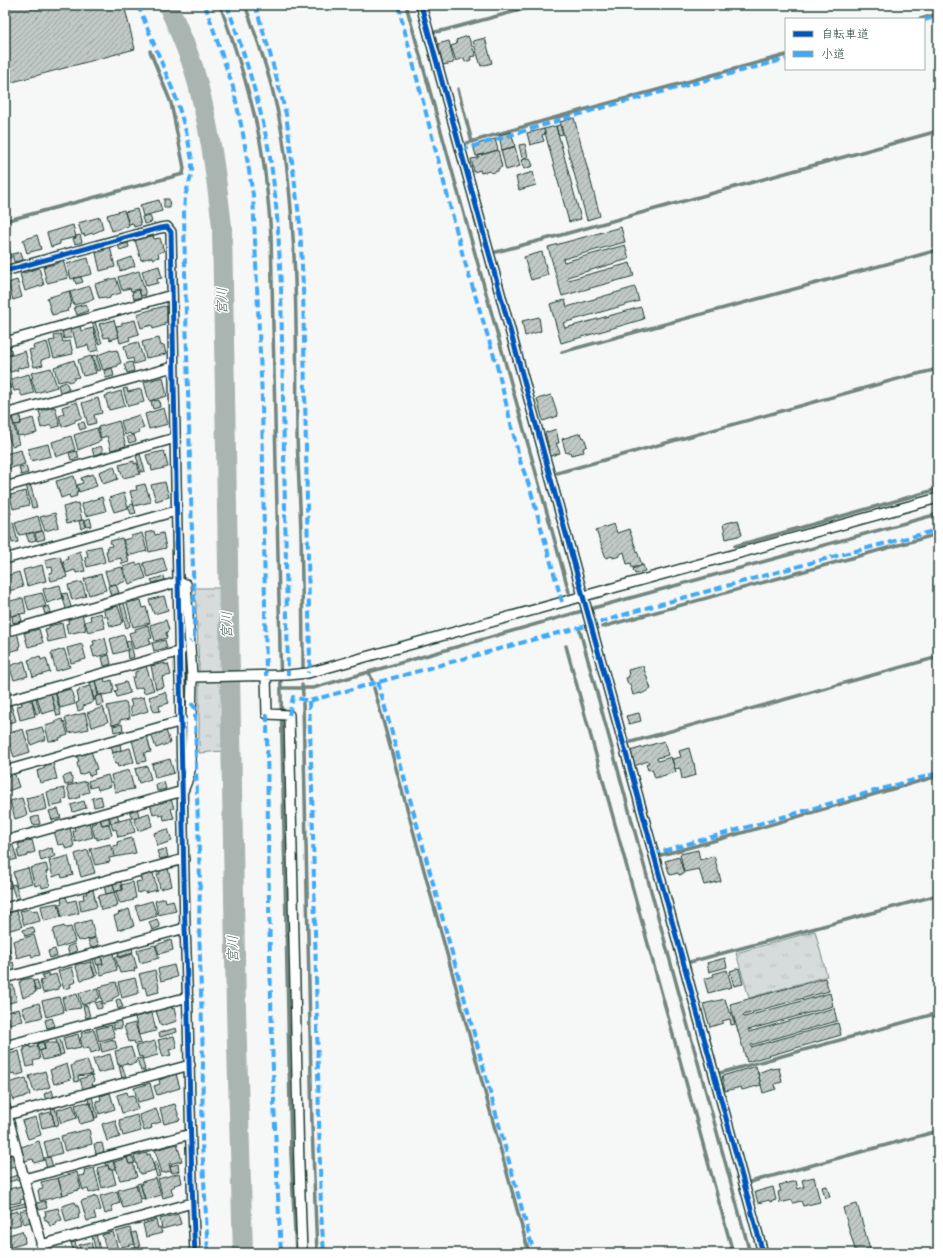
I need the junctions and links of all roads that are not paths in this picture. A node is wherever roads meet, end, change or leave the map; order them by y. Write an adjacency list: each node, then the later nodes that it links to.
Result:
1 (421, 5): 13 (street)
2 (5, 271): 3 (street)
3 (172, 295): 4 (street); 5 (street)
4 (5, 342)
5 (173, 367): 6 (street); 7 (street)
6 (5, 414)
7 (175, 438): 8 (street); 10 (street)
8 (5, 487)
9 (938, 498): 13 (street)
10 (176, 511): 11 (street); 12 (street)
11 (5, 560)
12 (178, 582): 14 (street); 15 (street); 16 (street)
13 (584, 596): 17 (street); 39 (street)
14 (5, 632)
15 (180, 651): 18 (street); 19 (street)
16 (194, 676): 17 (street); 21 (street)
17 (265, 676): 38 (street)
18 (5, 701)
19 (182, 721): 20 (street); 21 (street)
20 (5, 771)
21 (183, 791): 22 (street); 23 (street)
22 (6, 838)
23 (184, 859): 24 (street); 25 (street)
24 (5, 908)
25 (185, 928): 26 (street); 27 (street)
26 (5, 978)
27 (188, 997): 28 (street); 29 (street)
28 (5, 1046)
29 (190, 1065): 30 (street); 31 (street)
30 (6, 1111): 32 (street)
31 (191, 1134): 34 (street); 35 (street)
32 (16, 1148): 33 (street); 34 (street)
33 (5, 1151)
34 (24, 1180): 36 (street)
35 (192, 1203): 36 (street); 37 (street)
36 (43, 1249)
37 (195, 1253)
38 (302, 1253)
39 (763, 1253)

